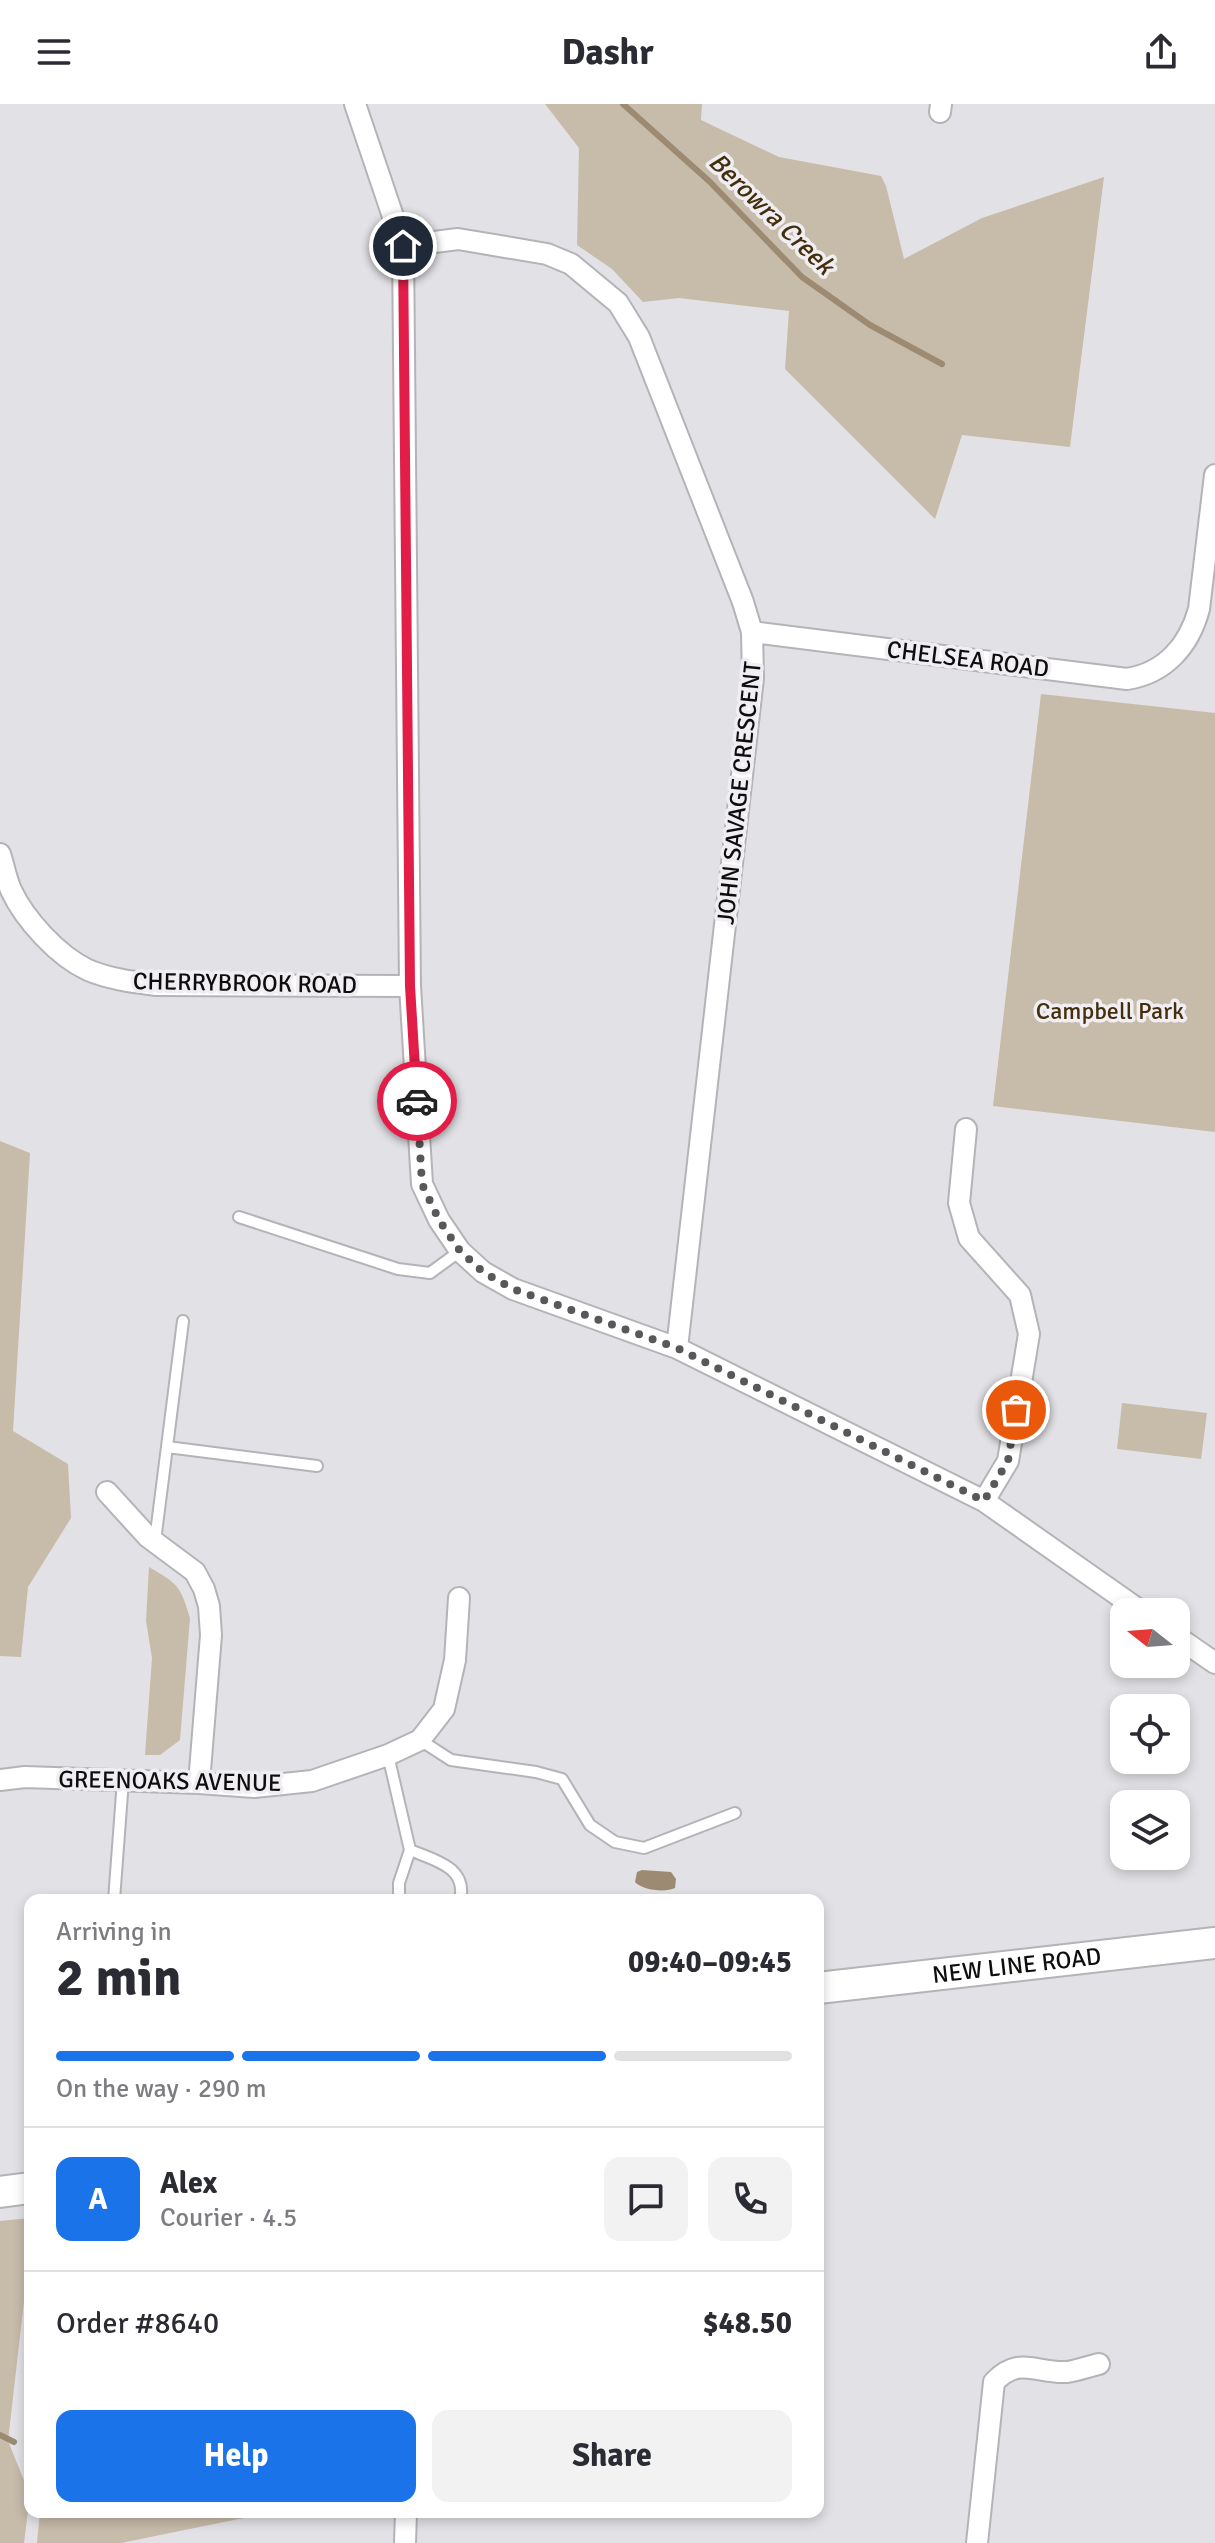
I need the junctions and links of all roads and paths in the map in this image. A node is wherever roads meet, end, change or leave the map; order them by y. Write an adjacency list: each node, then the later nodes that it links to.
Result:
1 (355, 104): 2 (street)
2 (403, 246): 4 (street, JOHN SAVAGE CRESCENT); 6 (street)
3 (1215, 475): 4 (street, CHELSEA ROAD)
4 (752, 632): 11 (street, JOHN SAVAGE CRESCENT)
5 (0, 854): 6 (street, CHERRYBROOK ROAD)
6 (410, 986): 9 (street)
7 (966, 1129): 15 (street)
8 (239, 1217): 9 (lane)
9 (460, 1251): 11 (street)
10 (183, 1321): 12 (lane)
11 (677, 1348): 15 (street)
12 (167, 1447): 13 (lane); 16 (lane)
13 (317, 1466)
14 (107, 1492): 16 (street)
15 (984, 1501): 18 (street)
16 (155, 1542): 25 (street)
17 (459, 1598): 21 (street, GREENOAKS AVENUE)
18 (1122, 1598)
19 (1190, 1646): 20 (street)
20 (1215, 1663)
21 (420, 1740): 22 (street, GREENOAKS AVENUE); 26 (lane)
22 (388, 1755): 25 (street, GREENOAKS AVENUE); 27 (lane)
23 (0, 1780): 24 (street, GREENOAKS AVENUE)
24 (123, 1780): 25 (street, GREENOAKS AVENUE); 28 (lane)
25 (199, 1783)
26 (735, 1813)
27 (410, 1850): 29 (lane); 30 (lane)
28 (114, 1894)
29 (399, 1894)
30 (462, 1894)
31 (1215, 1943): 32 (main road, NEW LINE ROAD)
32 (824, 1987)
33 (24, 2189): 34 (main road)
34 (0, 2192)
35 (1099, 2364): 38 (street)
36 (406, 2518): 37 (street)
37 (405, 2543)
38 (977, 2543)

